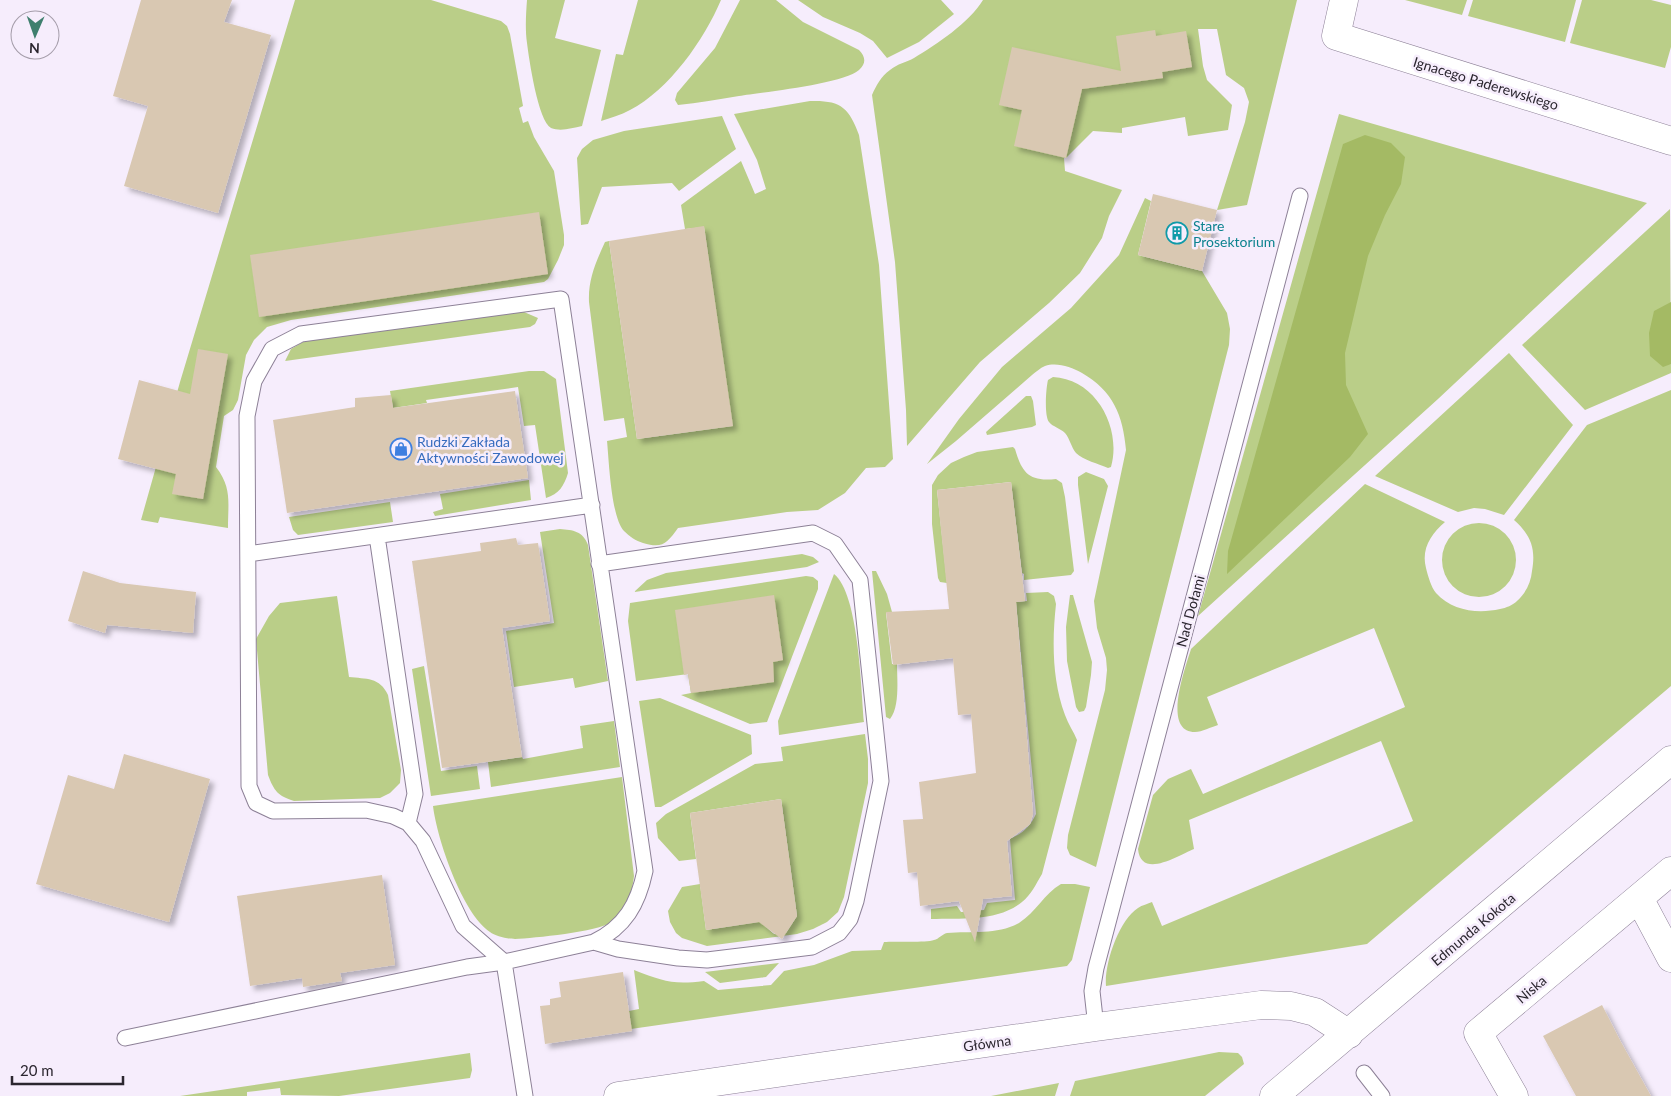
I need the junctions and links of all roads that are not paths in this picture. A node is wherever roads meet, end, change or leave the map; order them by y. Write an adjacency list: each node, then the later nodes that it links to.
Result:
1 (1344, 0): 2 (street, Ignacego Paderewskiego)
2 (1671, 141)
3 (1300, 196): 15 (lane, Nad Dołami)
4 (592, 505): 5 (lane); 6 (lane); 7 (lane)
5 (377, 536): 6 (lane); 9 (lane)
6 (248, 554): 9 (lane)
7 (599, 564): 12 (lane); 12 (lane)
8 (1671, 760): 16 (street, Edmunda Kokota)
9 (408, 823): 14 (lane)
10 (1671, 871): 11 (street, Niska)
11 (1638, 898): 13 (street); 24 (street, Niska)
12 (594, 942): 14 (lane)
13 (1671, 958)
14 (504, 962): 17 (lane); 20 (lane)
15 (1096, 1027): 16 (street, Główna); 19 (street, Główna)
16 (1349, 1034): 22 (street, Edmunda Kokota)
17 (125, 1038)
18 (1364, 1073): 23 (lane)
19 (664, 1093): 21 (street, Główna)
20 (525, 1096)
21 (618, 1096)
22 (1274, 1096)
23 (1382, 1096)
24 (1514, 1096)

